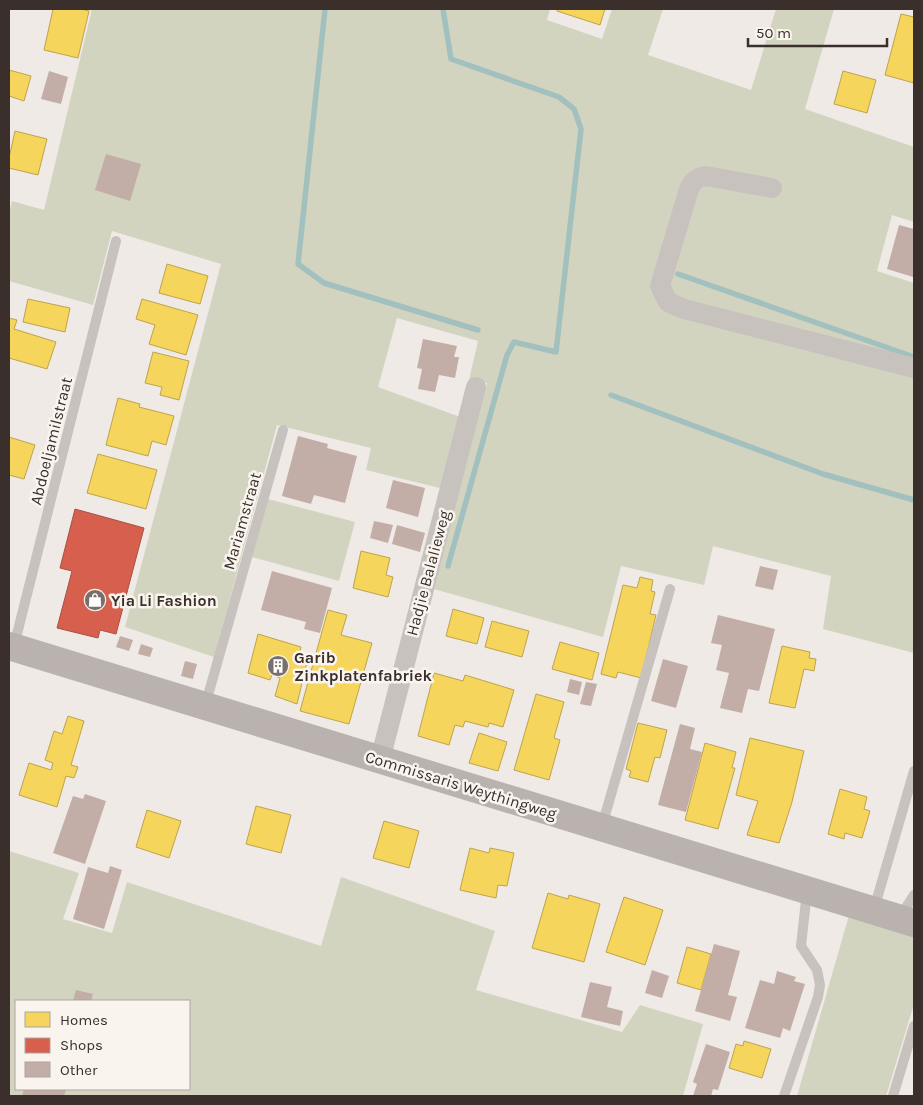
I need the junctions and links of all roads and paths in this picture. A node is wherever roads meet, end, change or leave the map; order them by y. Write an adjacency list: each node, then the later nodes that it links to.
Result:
1 (772, 188): 3 (street)
2 (116, 241): 7 (lane, Abdoeljamilstraat)
3 (914, 368)
4 (476, 387): 9 (street, Hadjie Balalieweg)
5 (283, 430): 8 (lane, Mariamstraat)
6 (670, 589): 11 (lane)
7 (11, 646): 8 (main road, Commissaris Weythingweg)
8 (204, 707): 9 (main road, Commissaris Weythingweg)
9 (380, 760): 11 (main road, Commissaris Weythingweg)
10 (914, 771): 14 (lane)
11 (602, 828): 12 (main road, Commissaris Weythingweg)
12 (807, 890): 14 (main road, Commissaris Weythingweg); 16 (lane)
13 (914, 895): 14 (lane)
14 (896, 917)
15 (914, 1026): 17 (lane)
16 (784, 1096)
17 (893, 1096)

